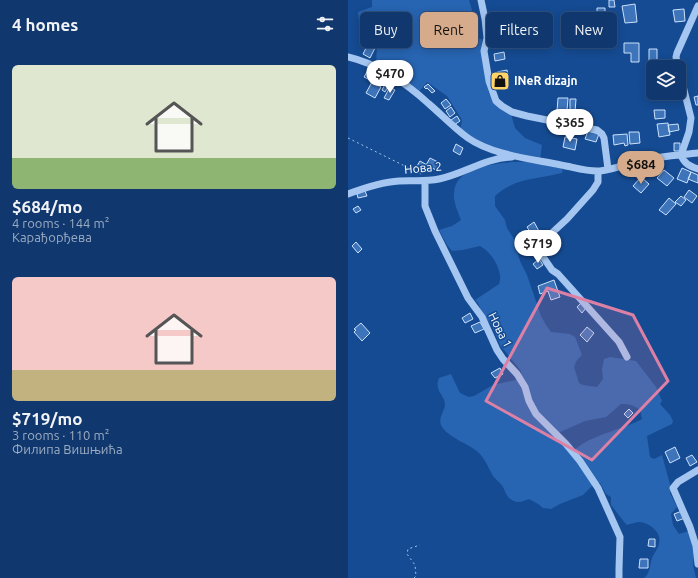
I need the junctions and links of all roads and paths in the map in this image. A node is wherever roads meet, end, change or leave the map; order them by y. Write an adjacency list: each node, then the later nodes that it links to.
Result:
1 (481, 0): 10 (street)
2 (698, 6): 4 (street)
3 (348, 57): 9 (street)
4 (677, 60)
5 (686, 100): 8 (street)
6 (348, 138): 13 (path)
7 (698, 154): 8 (street)
8 (681, 155): 10 (street); 11 (street)
9 (523, 157): 12 (street); 13 (street, Нова 2)
10 (608, 169): 12 (street)
11 (698, 169)
12 (598, 171): 15 (street)
13 (425, 181): 14 (street, Нова 2); 21 (street, Нова 1)
14 (348, 194)
15 (628, 356)
16 (698, 470): 17 (street)
17 (694, 526): 19 (street)
18 (420, 545): 20 (path)
19 (698, 564)
20 (414, 578)
21 (619, 578)

